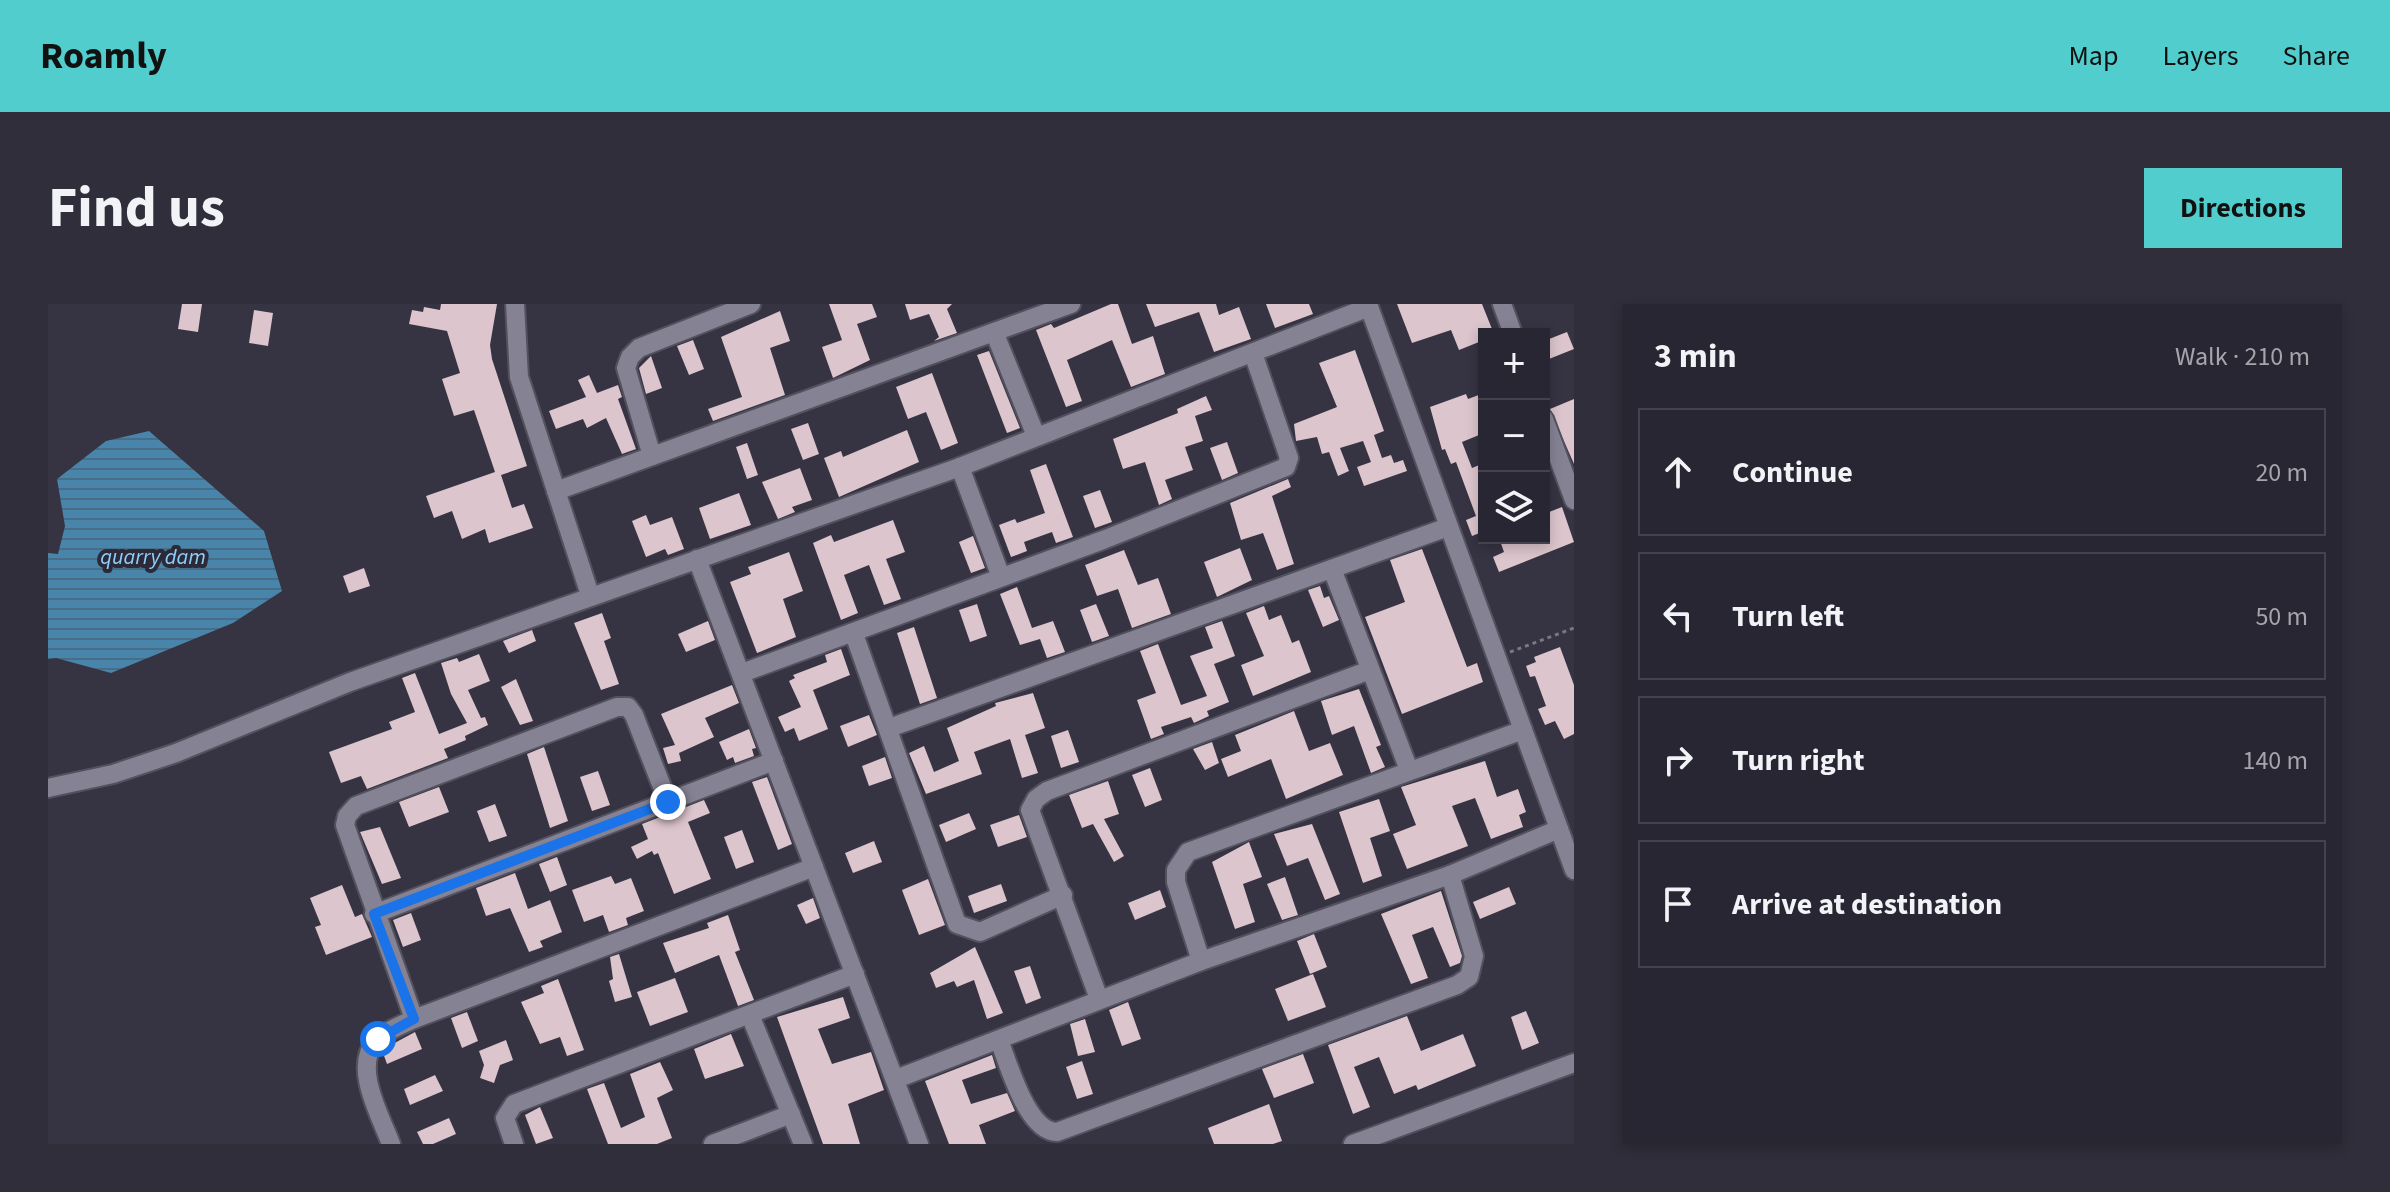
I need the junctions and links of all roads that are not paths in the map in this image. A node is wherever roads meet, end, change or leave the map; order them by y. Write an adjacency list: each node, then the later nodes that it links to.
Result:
1 (515, 304): 13 (street)
2 (751, 304): 11 (street)
3 (1071, 304): 7 (street)
4 (1502, 304): 6 (street)
5 (1369, 305): 8 (street); 15 (street)
6 (1511, 328)
7 (995, 334): 10 (street); 11 (street)
8 (1253, 353): 10 (street); 18 (street)
9 (1550, 435): 14 (street)
10 (1036, 436): 12 (street)
11 (652, 456): 13 (street)
12 (960, 467): 16 (street); 18 (street)
13 (556, 491): 19 (street)
14 (1574, 500)
15 (1448, 527): 17 (street); 24 (street)
16 (697, 559): 19 (street); 22 (street)
17 (1332, 569): 21 (street); 23 (street)
18 (1001, 577): 20 (street)
19 (590, 595): 27 (street)
20 (854, 634): 22 (street); 23 (street)
21 (1370, 670): 26 (street); 33 (street)
22 (742, 673): 25 (street)
23 (889, 728): 33 (street)
24 (1523, 730): 26 (street); 29 (street)
25 (774, 761): 28 (street); 30 (street)
26 (1409, 770): 35 (street)
27 (48, 788)
28 (668, 802): 34 (street); 34 (street)
29 (1559, 829): 31 (street); 32 (street)
30 (814, 867): 36 (street); 39 (street)
31 (1574, 870)
32 (1450, 875): 35 (street); 40 (street)
33 (1063, 895): 37 (street)
34 (374, 914): 39 (street)
35 (1201, 961): 37 (street)
36 (855, 974): 38 (street); 42 (street)
37 (1099, 999): 40 (street)
38 (750, 1015): 43 (street); 45 (street)
39 (414, 1019): 44 (street)
40 (999, 1040): 42 (street)
41 (1574, 1063): 49 (street)
42 (896, 1079): 48 (street)
43 (791, 1114): 46 (street); 47 (street)
44 (391, 1144)
45 (514, 1144)
46 (713, 1144)
47 (803, 1144)
48 (919, 1144)
49 (1353, 1144)

